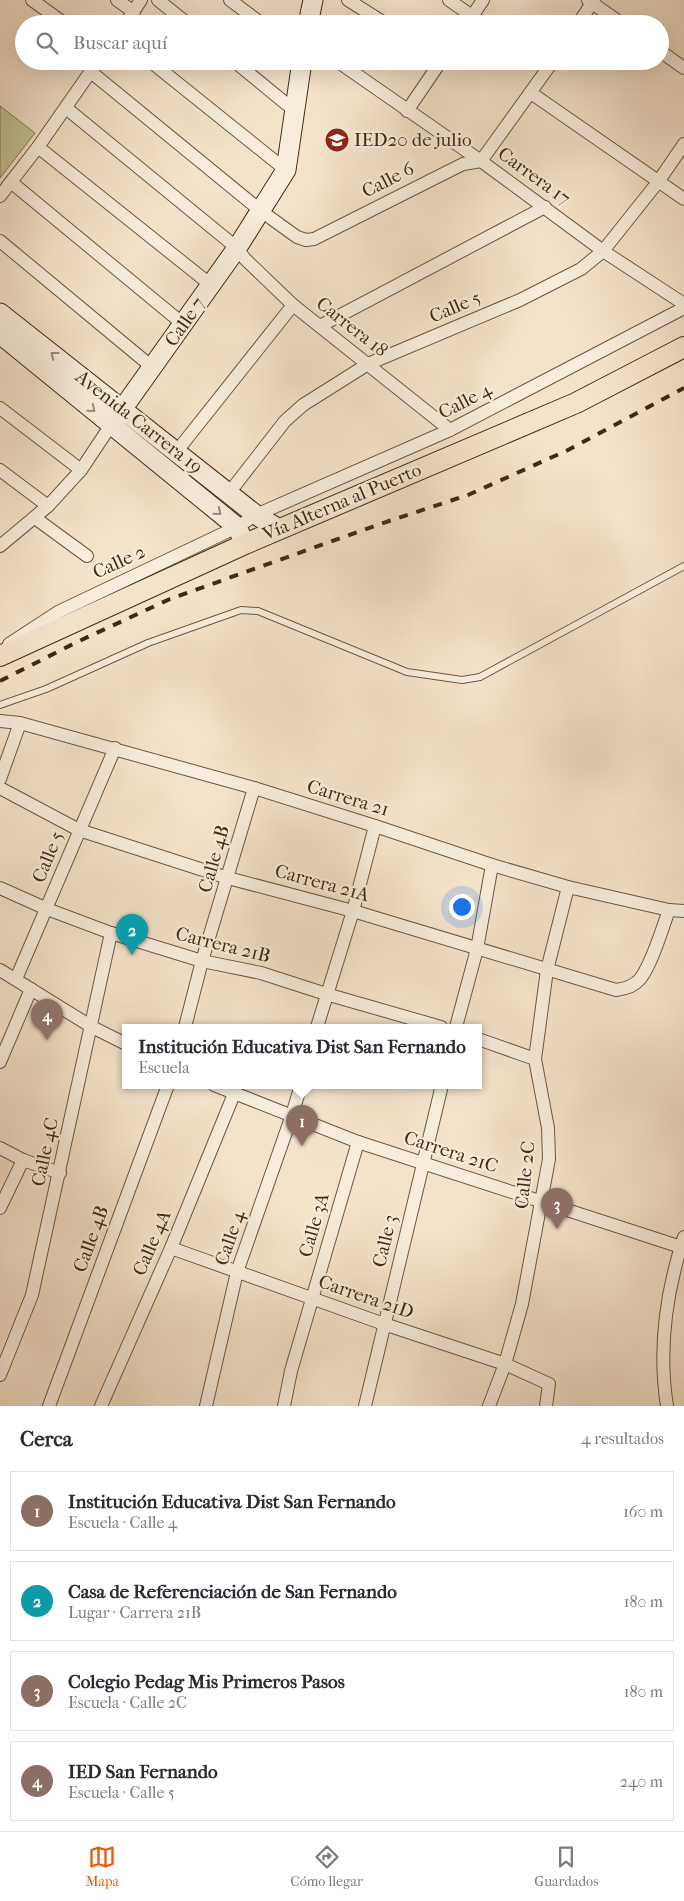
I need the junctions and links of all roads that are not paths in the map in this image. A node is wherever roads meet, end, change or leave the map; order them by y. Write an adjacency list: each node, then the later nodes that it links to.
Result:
1 (32, 0): 12 (street)
2 (116, 0): 11 (street)
3 (141, 0): 11 (street)
4 (158, 0): 14 (street)
5 (230, 0): 15 (street)
6 (348, 0): 17 (street)
7 (449, 0): 18 (street)
8 (483, 0): 19 (street)
9 (311, 1): 16 (main road)
10 (592, 1): 20 (street); 21 (street)
11 (134, 12): 13 (street)
12 (53, 15)
13 (132, 15)
14 (177, 15)
15 (250, 15)
16 (309, 15)
17 (372, 15)
18 (465, 15)
19 (473, 15)
20 (583, 15)
21 (610, 15)
22 (669, 57): 23 (street)
23 (684, 68)
24 (93, 70): 33 (street)
25 (98, 70): 45 (street)
26 (161, 70): 39 (street)
27 (245, 70): 34 (street)
28 (301, 70): 34 (main road, Calle 7)
29 (350, 70): 35 (street, Carrera 17)
30 (435, 70): 35 (street)
31 (547, 70): 32 (street)
32 (531, 93): 38 (street); 41 (street)
33 (66, 108): 37 (street); 47 (street, Carrera 18)
34 (295, 111): 39 (main road, Calle 7)
35 (407, 111): 38 (street, Carrera 17)
36 (684, 144): 41 (street, Calle 5)
37 (38, 147): 40 (street); 49 (street)
38 (480, 161): 44 (street, Carrera 17); 45 (street, Calle 6)
39 (286, 170): 45 (main road, Calle 7)
40 (11, 182): 42 (street); 53 (street)
41 (658, 182): 43 (street); 48 (street, Calle 5)
42 (0, 196)
43 (684, 199)
44 (545, 207): 48 (street, Carrera 17); 54 (street)
45 (261, 210): 47 (main road, Calle 7)
46 (0, 241): 58 (street)
47 (237, 248): 49 (main road, Calle 7); 50 (street, Carrera 18)
48 (603, 250): 51 (street, Carrera 17); 57 (street, Calle 5)
49 (211, 285): 53 (main road, Calle 7)
50 (293, 305): 54 (street, Carrera 18); 63 (street)
51 (684, 306): 62 (street, Calle 4)
52 (0, 313): 60 (main road, Avenida Carrera 19, one-way to 52)
53 (183, 324): 58 (main road, Calle 7)
54 (320, 326): 57 (street, Carrera 18)
55 (0, 334): 61 (main road, Avenida Carrera 19, one-way to 61)
56 (684, 347): 70 (main road, Vía Alterna al Puerto)
57 (368, 364): 62 (street, Carrera 18); 66 (street, Calle 5)
58 (152, 367): 60 (main road, Calle 7)
59 (0, 408): 65 (street)
60 (123, 409): 61 (main road, Calle 7); 63 (main road, Avenida Carrera 19)
61 (111, 425): 65 (street, Calle 7); 71 (main road, Avenida Carrera 19, one-way to 71)
62 (450, 430): 68 (street, Calle 4)
63 (177, 451): 66 (main road, Avenida Carrera 19)
64 (0, 470): 67 (street)
65 (81, 470): 67 (street, Calle 7)
66 (229, 493): 68 (main road, Avenida Carrera 19)
67 (48, 506): 69 (street, Calle 7)
68 (256, 515): 70 (main road, Avenida Carrera 19); 71 (street, Calle 2)
69 (35, 518): 72 (street, Calle 7); 73 (street)
70 (279, 529): 71 (main road, Vía Alterna al Puerto)
71 (241, 536): 75 (street, Calle 2); 76 (main road, Vía Alterna al Puerto)
72 (3, 540)
73 (87, 556)
74 (684, 566): 77 (lane)
75 (0, 649)
76 (0, 656)
77 (0, 705)
78 (0, 721): 79 (street, Carrera 21)
79 (20, 723): 80 (street, Carrera 21); 81 (street)
80 (115, 748): 83 (street, Carrera 21); 85 (street, Calle 5)
81 (0, 779)
82 (0, 788): 85 (street, Carrera 21A)
83 (254, 788): 84 (street, Carrera 21); 87 (street, Calle 4B)
84 (375, 826): 86 (street, Carrera 21); 92 (street)
85 (79, 830): 87 (street, Carrera 21A); 90 (street, Calle 5)
86 (492, 865): 88 (street, Carrera 21); 95 (street)
87 (228, 878): 92 (street, Carrera 21A); 96 (street, Calle 4B)
88 (568, 886): 91 (street, Carrera 21); 98 (street, Calle 2C)
89 (0, 888): 90 (street, Carrera 21B)
90 (47, 909): 94 (street, Carrera 21B); 99 (street, Calle 5)
91 (669, 910): 93 (street, Carrera 21); 98 (street, Carrera 21A)
92 (353, 911): 95 (street, Carrera 21A); 101 (street)
93 (684, 911)
94 (111, 933): 96 (street, Carrera 21B); 106 (street, Calle 4C)
95 (477, 949): 98 (street, Carrera 21A); 105 (street)
96 (202, 962): 101 (street, Carrera 21B); 102 (street, Calle 4B)
97 (0, 970): 99 (street)
98 (547, 970): 109 (street, Calle 2C)
99 (16, 980): 100 (street)
100 (31, 989): 106 (street); 110 (street)
101 (326, 994): 103 (street); 104 (street, Carrera 21B)
102 (186, 1024)
103 (318, 1024)
104 (431, 1024)
105 (457, 1024)
106 (92, 1027): 108 (street); 121 (street, Calle 4C)
107 (482, 1040): 109 (street)
108 (122, 1042)
109 (535, 1059): 122 (street, Calle 2C)
110 (0, 1062)
111 (167, 1089): 132 (street, Calle 4B)
112 (223, 1089): 115 (street, Carrera 21C)
113 (300, 1089): 116 (street, Calle 4)
114 (441, 1089): 120 (street, Calle 3)
115 (234, 1094): 116 (street, Carrera 21C); 125 (street, Calle 4A)
116 (292, 1115): 117 (street, Carrera 21C); 126 (street, Calle 4)
117 (358, 1142): 120 (street, Carrera 21C); 128 (street, Calle 3A)
118 (0, 1148): 119 (street)
119 (23, 1160): 121 (street); 123 (street)
120 (423, 1163): 122 (street, Carrera 21C); 129 (street, Calle 3)
121 (60, 1173): 131 (street, Calle 4C)
122 (542, 1201): 124 (street, Carrera 21C); 130 (street, Calle 2C)
123 (0, 1208)
124 (682, 1242): 127 (street)
125 (171, 1248): 126 (street, Carrera 21D); 133 (street, Calle 4A)
126 (237, 1272): 128 (street, Carrera 21D); 134 (street, Calle 4)
127 (679, 1275): 139 (street)
128 (312, 1298): 129 (street, Carrera 21D); 135 (street, Calle 3A)
129 (384, 1324): 130 (street, Carrera 21D); 136 (street, Calle 3)
130 (505, 1364): 137 (street, Calle 2C); 138 (street, Carrera 21D)
131 (0, 1374)
132 (49, 1406)
133 (101, 1406)
134 (206, 1406)
135 (284, 1406)
136 (365, 1406)
137 (489, 1406)
138 (546, 1406)
139 (667, 1406)

